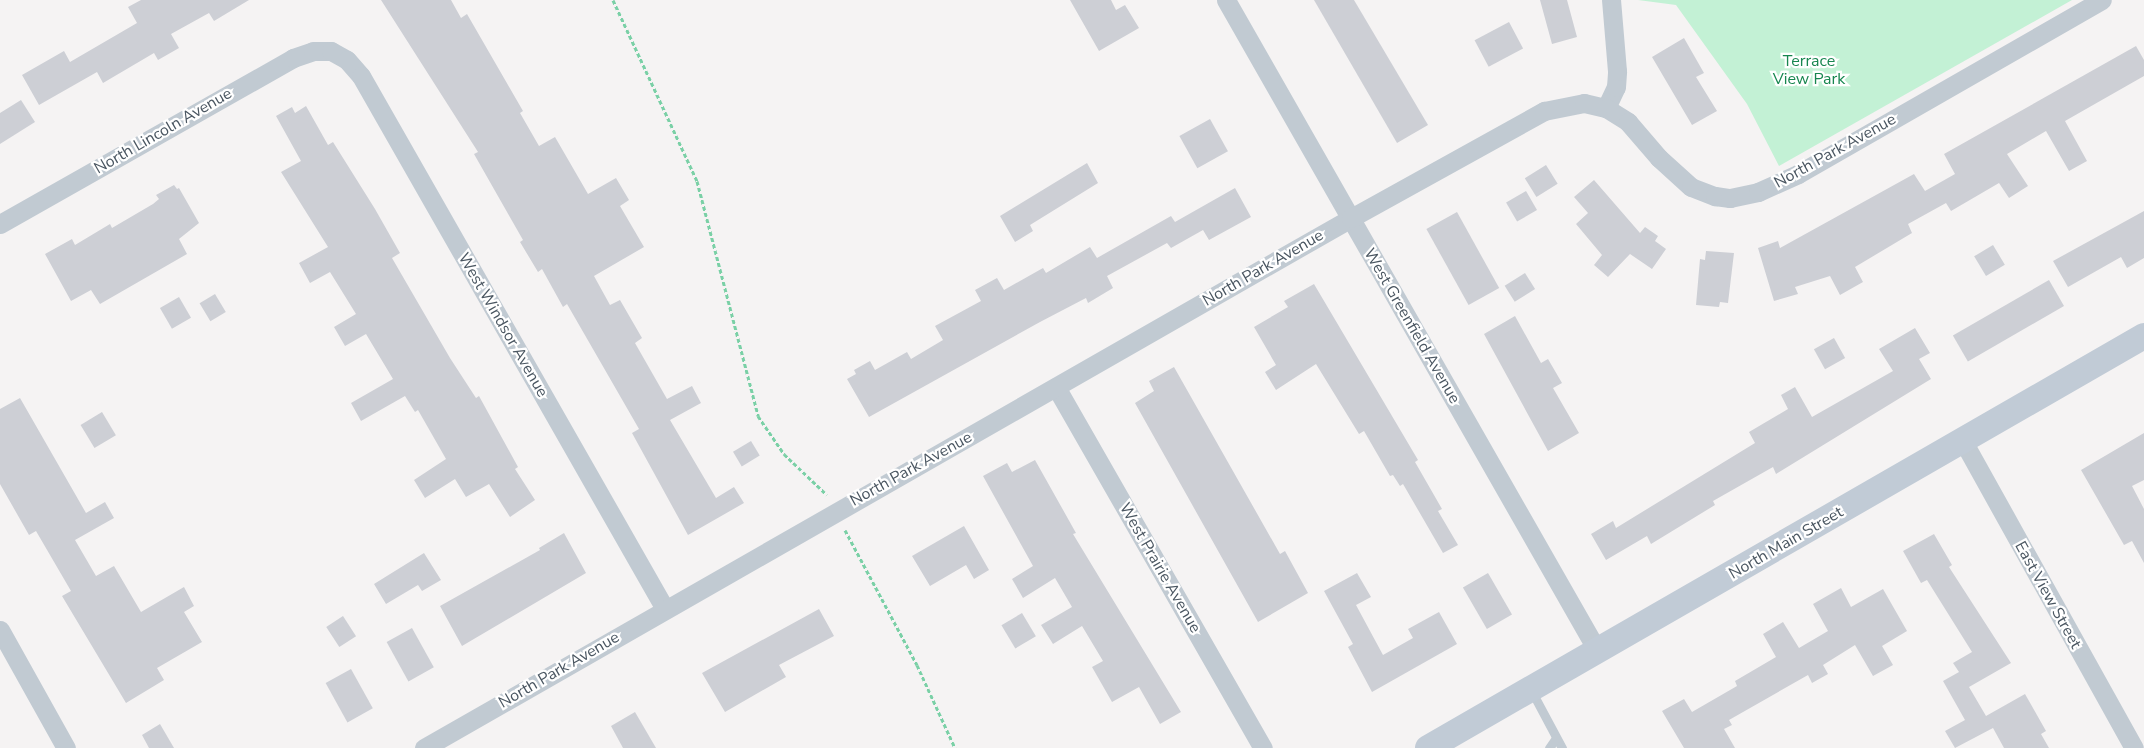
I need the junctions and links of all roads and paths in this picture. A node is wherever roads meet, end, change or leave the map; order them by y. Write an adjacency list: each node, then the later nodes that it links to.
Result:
1 (613, 0): 12 (path)
2 (1226, 0): 7 (street, West Greenfield Avenue)
3 (1611, 0): 6 (street)
4 (2102, 0): 6 (street, North Park Avenue)
5 (331, 51): 8 (street, North Lincoln Avenue); 14 (street, West Windsor Avenue)
6 (1606, 108): 7 (street, North Park Avenue)
7 (1351, 218): 10 (street, North Park Avenue); 16 (street, West Greenfield Avenue)
8 (0, 224)
9 (2144, 336): 11 (street, North Main Street)
10 (1056, 387): 14 (street, North Park Avenue); 22 (street, West Prairie Avenue)
11 (1962, 441): 16 (street, North Main Street); 26 (street, East View Street)
12 (828, 497)
13 (843, 526): 21 (path)
14 (665, 609): 20 (street, North Park Avenue)
15 (0, 630): 19 (street)
16 (1598, 652): 17 (street, North Main Street)
17 (1531, 690): 18 (lane); 23 (street, North Main Street)
18 (1556, 738): 24 (lane); 25 (lane)
19 (60, 746)
20 (424, 748)
21 (955, 748)
22 (1263, 748)
23 (1428, 748)
24 (1549, 748)
25 (1562, 748)
26 (2134, 748)

